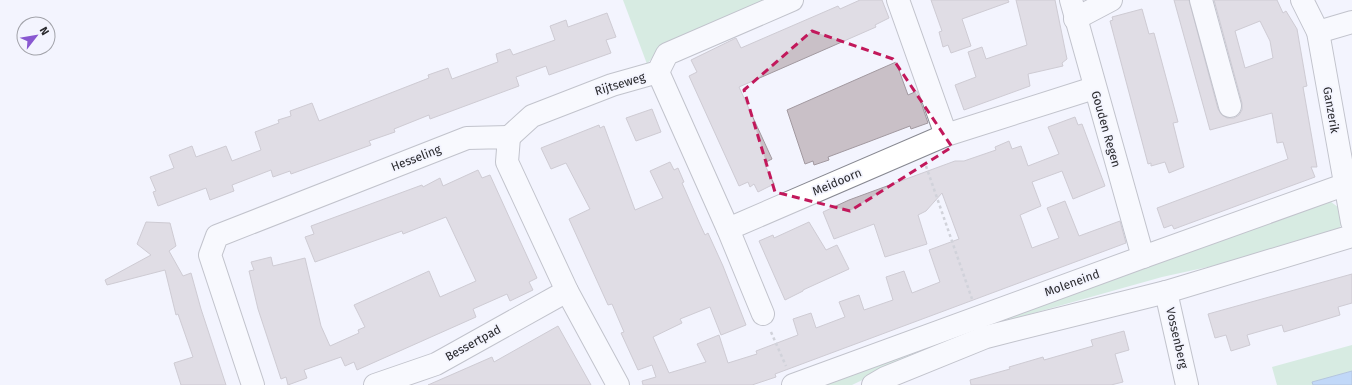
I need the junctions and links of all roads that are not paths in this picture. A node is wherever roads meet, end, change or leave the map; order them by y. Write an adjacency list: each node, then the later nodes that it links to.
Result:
1 (792, 0): 9 (street, Rijtseweg)
2 (898, 0): 12 (street)
3 (1111, 0): 6 (street)
4 (1201, 0): 11 (street)
5 (1302, 0): 8 (street, Ganzerik)
6 (1073, 9): 10 (street, Gouden Regen)
7 (1352, 22): 8 (street)
8 (1318, 32): 14 (street, Ganzerik)
9 (658, 72): 13 (street, Rijtseweg); 16 (street)
10 (1094, 88): 12 (street, Meidoorn); 18 (street, Gouden Regen)
11 (1230, 106)
12 (946, 135): 16 (street, Meidoorn)
13 (509, 137): 19 (street); 23 (street, Hesseling)
14 (1348, 183): 15 (street, Ganzerik); 18 (street, Moleneind)
15 (1352, 222)
16 (728, 229): 21 (street)
17 (1352, 236): 20 (street)
18 (1143, 257): 26 (street, Moleneind)
19 (567, 291): 24 (street, Bessertpad); 25 (street)
20 (1166, 292): 22 (street); 27 (street, Vossenberg)
21 (762, 314)
22 (882, 383)
23 (253, 385)
24 (374, 385)
25 (618, 385)
26 (793, 385)
27 (1187, 385)

